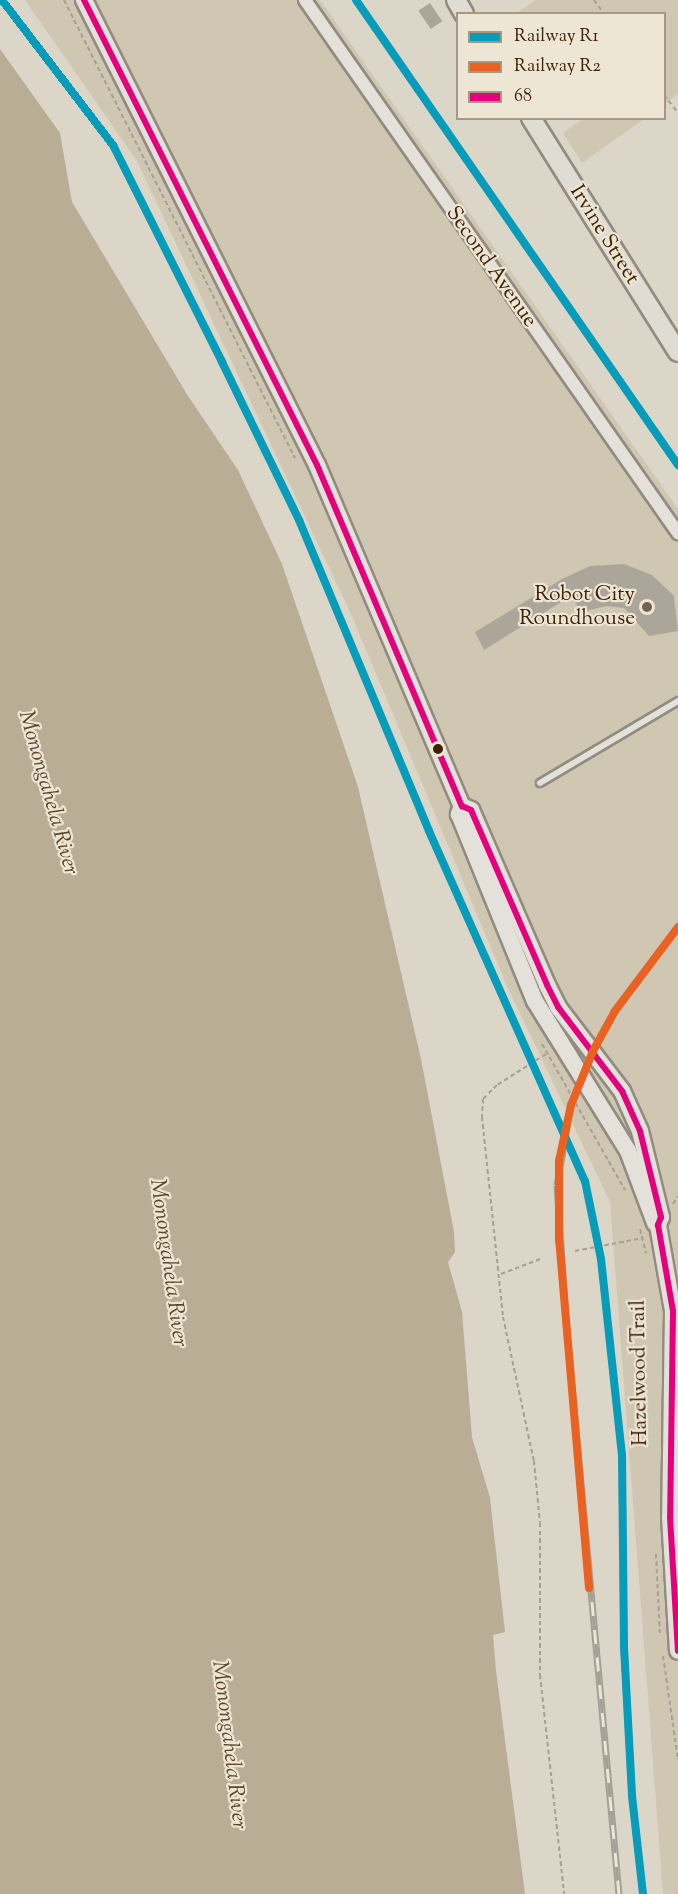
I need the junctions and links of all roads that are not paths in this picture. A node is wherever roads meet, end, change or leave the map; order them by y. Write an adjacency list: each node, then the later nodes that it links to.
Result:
1 (84, 0): 8 (street)
2 (305, 0): 5 (street, Second Avenue)
3 (532, 120): 4 (main road, Irvine Street)
4 (678, 352)
5 (678, 533)
6 (678, 701): 7 (lane)
7 (540, 783)
8 (462, 806): 9 (street); 9 (street)
9 (659, 1230): 10 (street)
10 (677, 1354): 11 (street)
11 (670, 1650)

